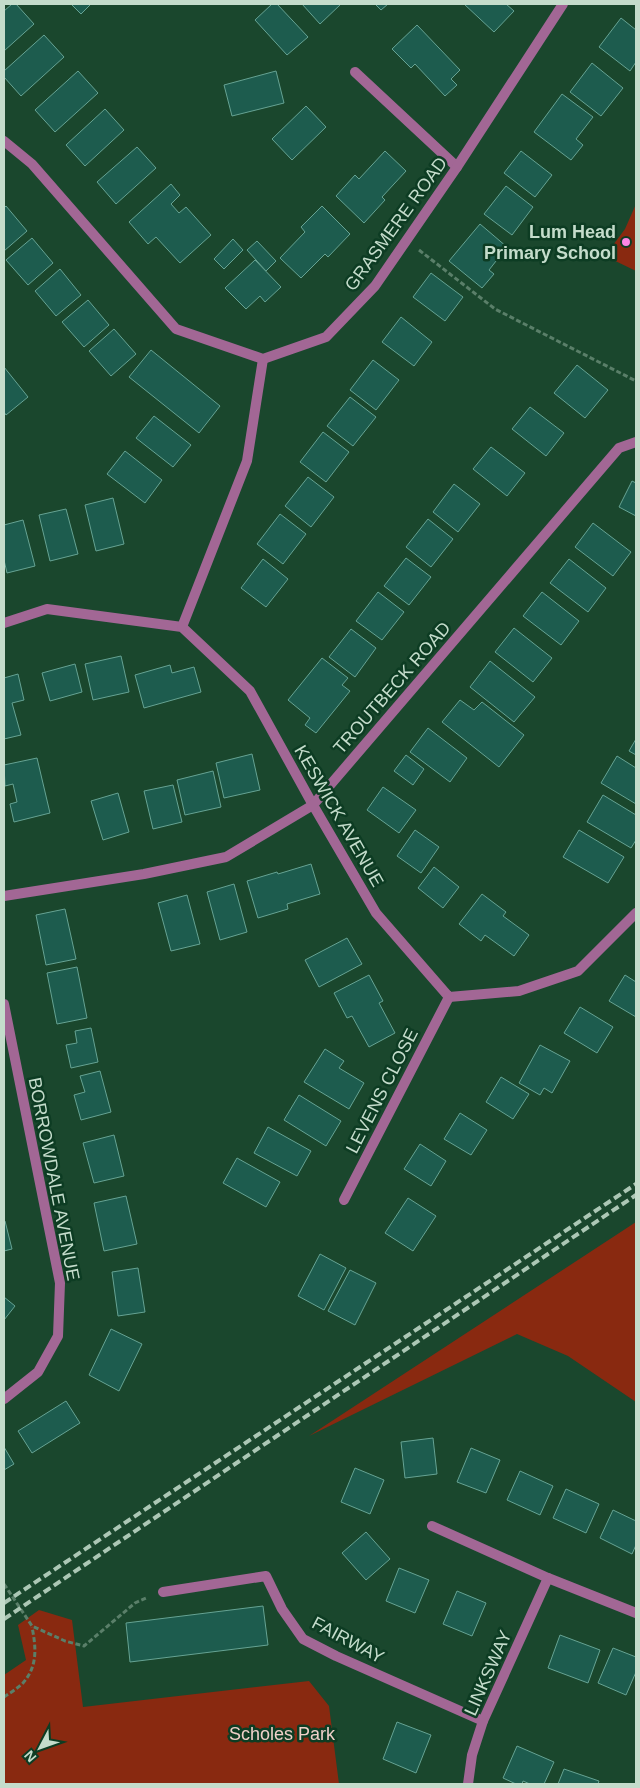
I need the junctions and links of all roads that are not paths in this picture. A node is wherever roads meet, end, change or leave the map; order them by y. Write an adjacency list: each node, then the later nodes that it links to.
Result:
1 (563, 4): 4 (street, GRASMERE ROAD)
2 (355, 72): 4 (street)
3 (4, 141): 5 (street)
4 (457, 167): 5 (street, GRASMERE ROAD)
5 (263, 358): 8 (street)
6 (636, 442): 9 (street, TROUTBECK ROAD)
7 (4, 622): 8 (street)
8 (182, 627): 9 (street, KESWICK AVENUE)
9 (313, 805): 10 (street, TROUTBECK ROAD); 12 (street, KESWICK AVENUE)
10 (4, 896)
11 (636, 914): 12 (street)
12 (449, 997): 15 (street, LEVENS CLOSE)
13 (4, 1004): 14 (street, BORROWDALE AVENUE)
14 (5, 1018): 16 (street, BORROWDALE AVENUE)
15 (344, 1200)
16 (4, 1399)
17 (432, 1526): 18 (street)
18 (548, 1578): 20 (street); 21 (street, LINKSWAY)
19 (163, 1592): 21 (street, FAIRWAY)
20 (636, 1613)
21 (483, 1721): 22 (street, LINKSWAY)
22 (468, 1784)

